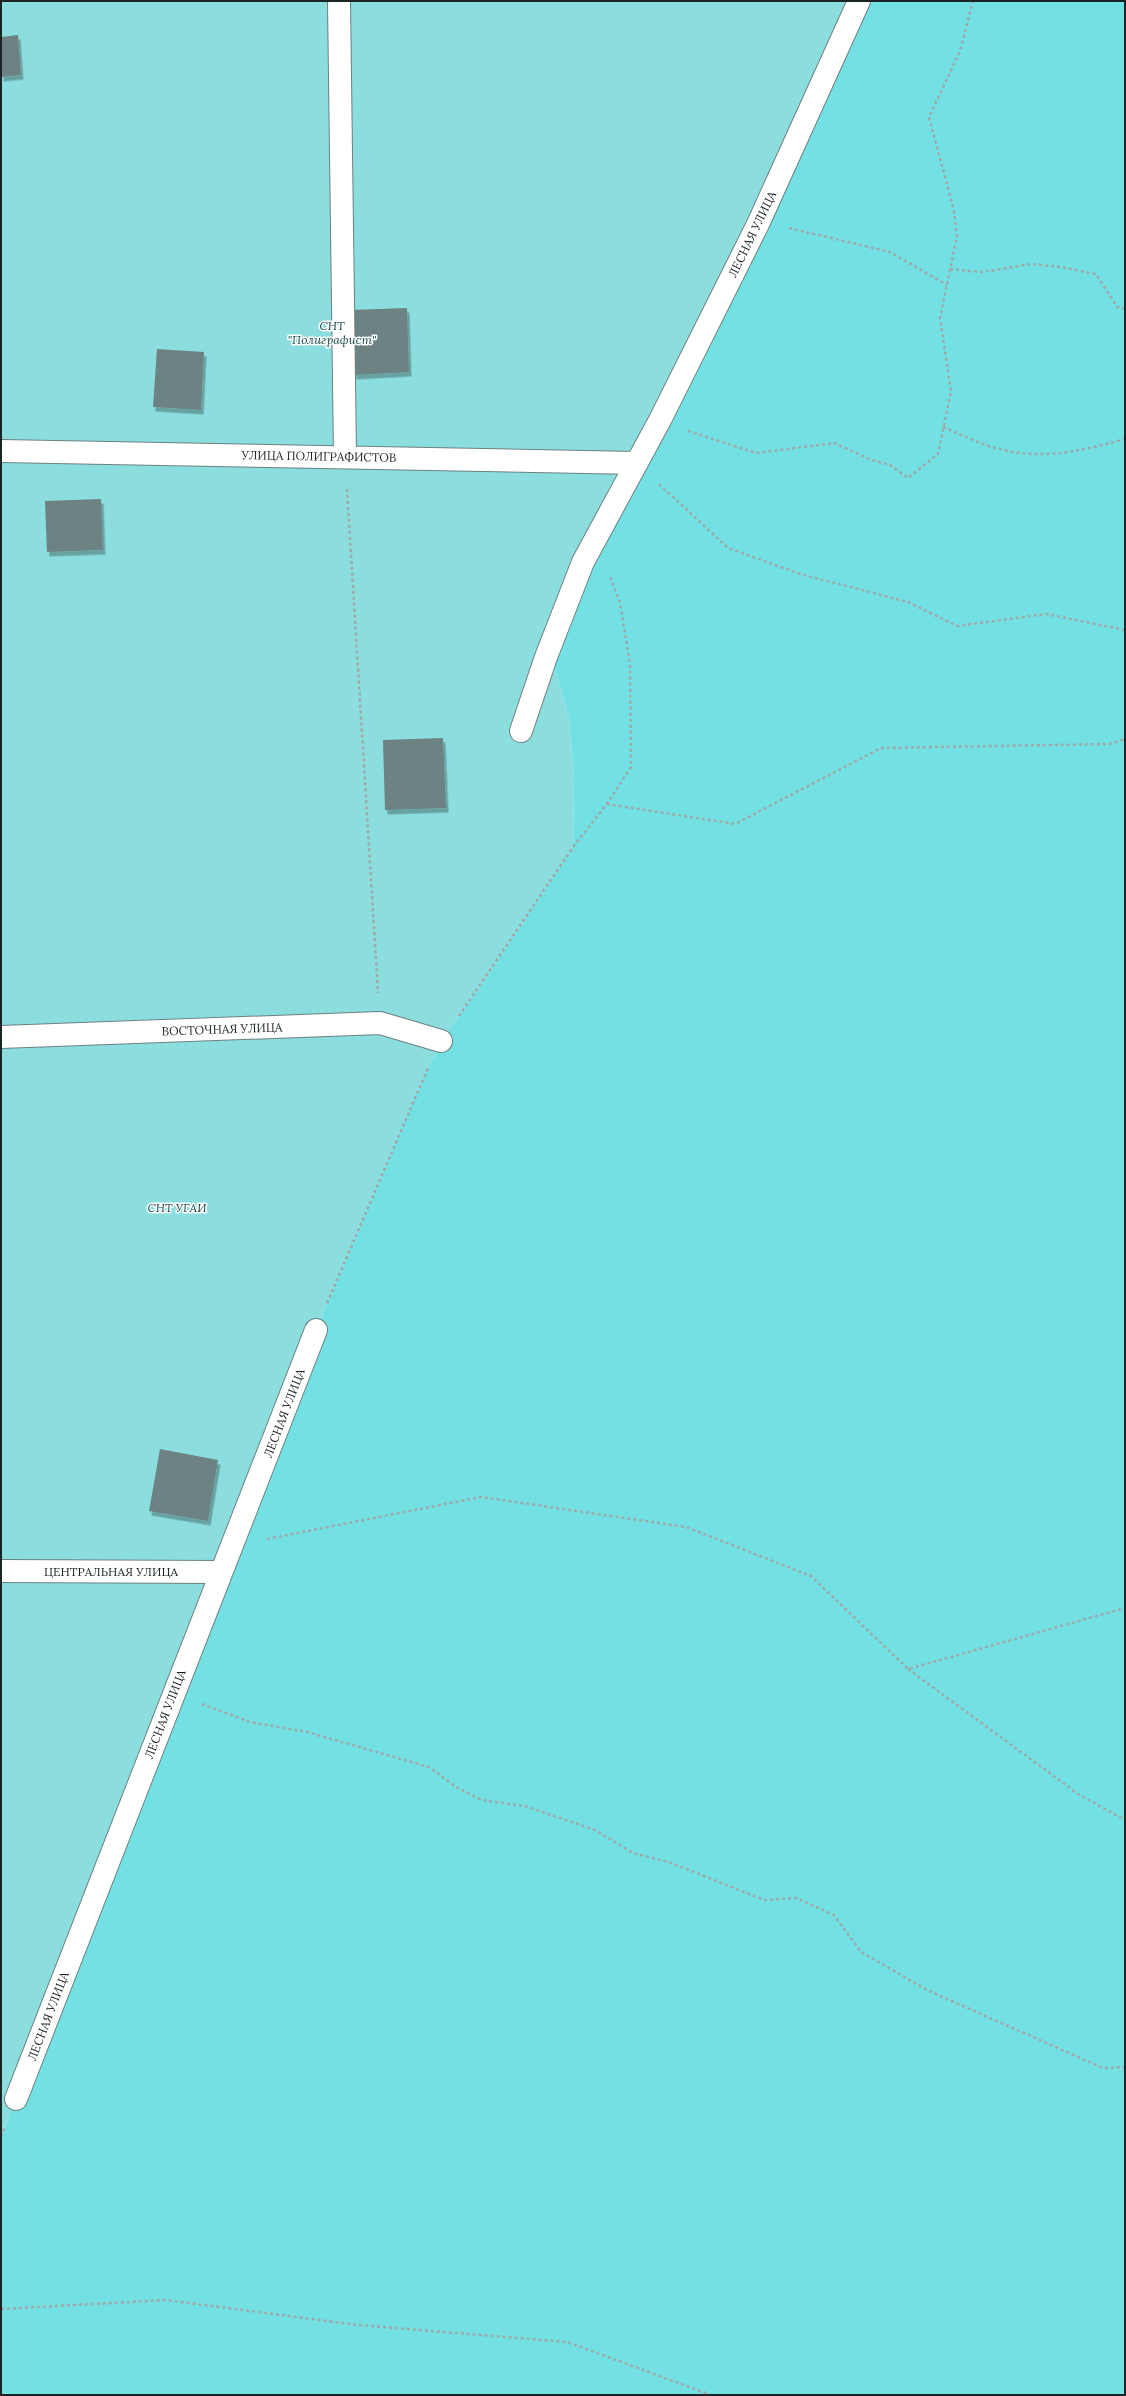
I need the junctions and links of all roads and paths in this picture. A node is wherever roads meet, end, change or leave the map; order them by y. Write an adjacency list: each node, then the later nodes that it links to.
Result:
1 (339, 1): 12 (street)
2 (858, 1): 4 (street, ЛЕСНАЯ УЛИЦА)
3 (973, 1): 5 (path)
4 (758, 224): 6 (path); 8 (street, ЛЕСНАЯ УЛИЦА)
5 (950, 270): 6 (path); 7 (path)
6 (947, 286): 9 (path)
7 (1125, 309)
8 (660, 420): 9 (path); 13 (street, ЛЕСНАЯ УЛИЦА)
9 (943, 428): 10 (path)
10 (1125, 439)
11 (1, 451): 12 (street, УЛИЦА ПОЛИГРАФИСТОВ)
12 (345, 456): 13 (street, УЛИЦА ПОЛИГРАФИСТОВ); 19 (path)
13 (637, 463): 14 (street, ЛЕСНАЯ УЛИЦА); 15 (path)
14 (596, 540): 16 (street, ЛЕСНАЯ УЛИЦА); 18 (path)
15 (1125, 630)
16 (521, 731)
17 (1125, 738): 18 (path)
18 (607, 804): 21 (path)
19 (380, 1023): 20 (street, ВОСТОЧНАЯ УЛИЦА); 21 (street, ВОСТОЧНАЯ УЛИЦА)
20 (1, 1037)
21 (441, 1041): 22 (path)
22 (316, 1330): 23 (street, ЛЕСНАЯ УЛИЦА)
23 (235, 1537): 25 (street, ЛЕСНАЯ УЛИЦА); 27 (path)
24 (1, 1571): 25 (street, ЦЕНТРАЛЬНАЯ УЛИЦА)
25 (220, 1572): 28 (street, ЛЕСНАЯ УЛИЦА)
26 (1125, 1608): 27 (path)
27 (908, 1669): 29 (path)
28 (173, 1695): 30 (path); 31 (street, ЛЕСНАЯ УЛИЦА)
29 (1125, 1820)
30 (1125, 2067)
31 (16, 2099)
32 (1, 2310): 33 (path)
33 (711, 2395)

